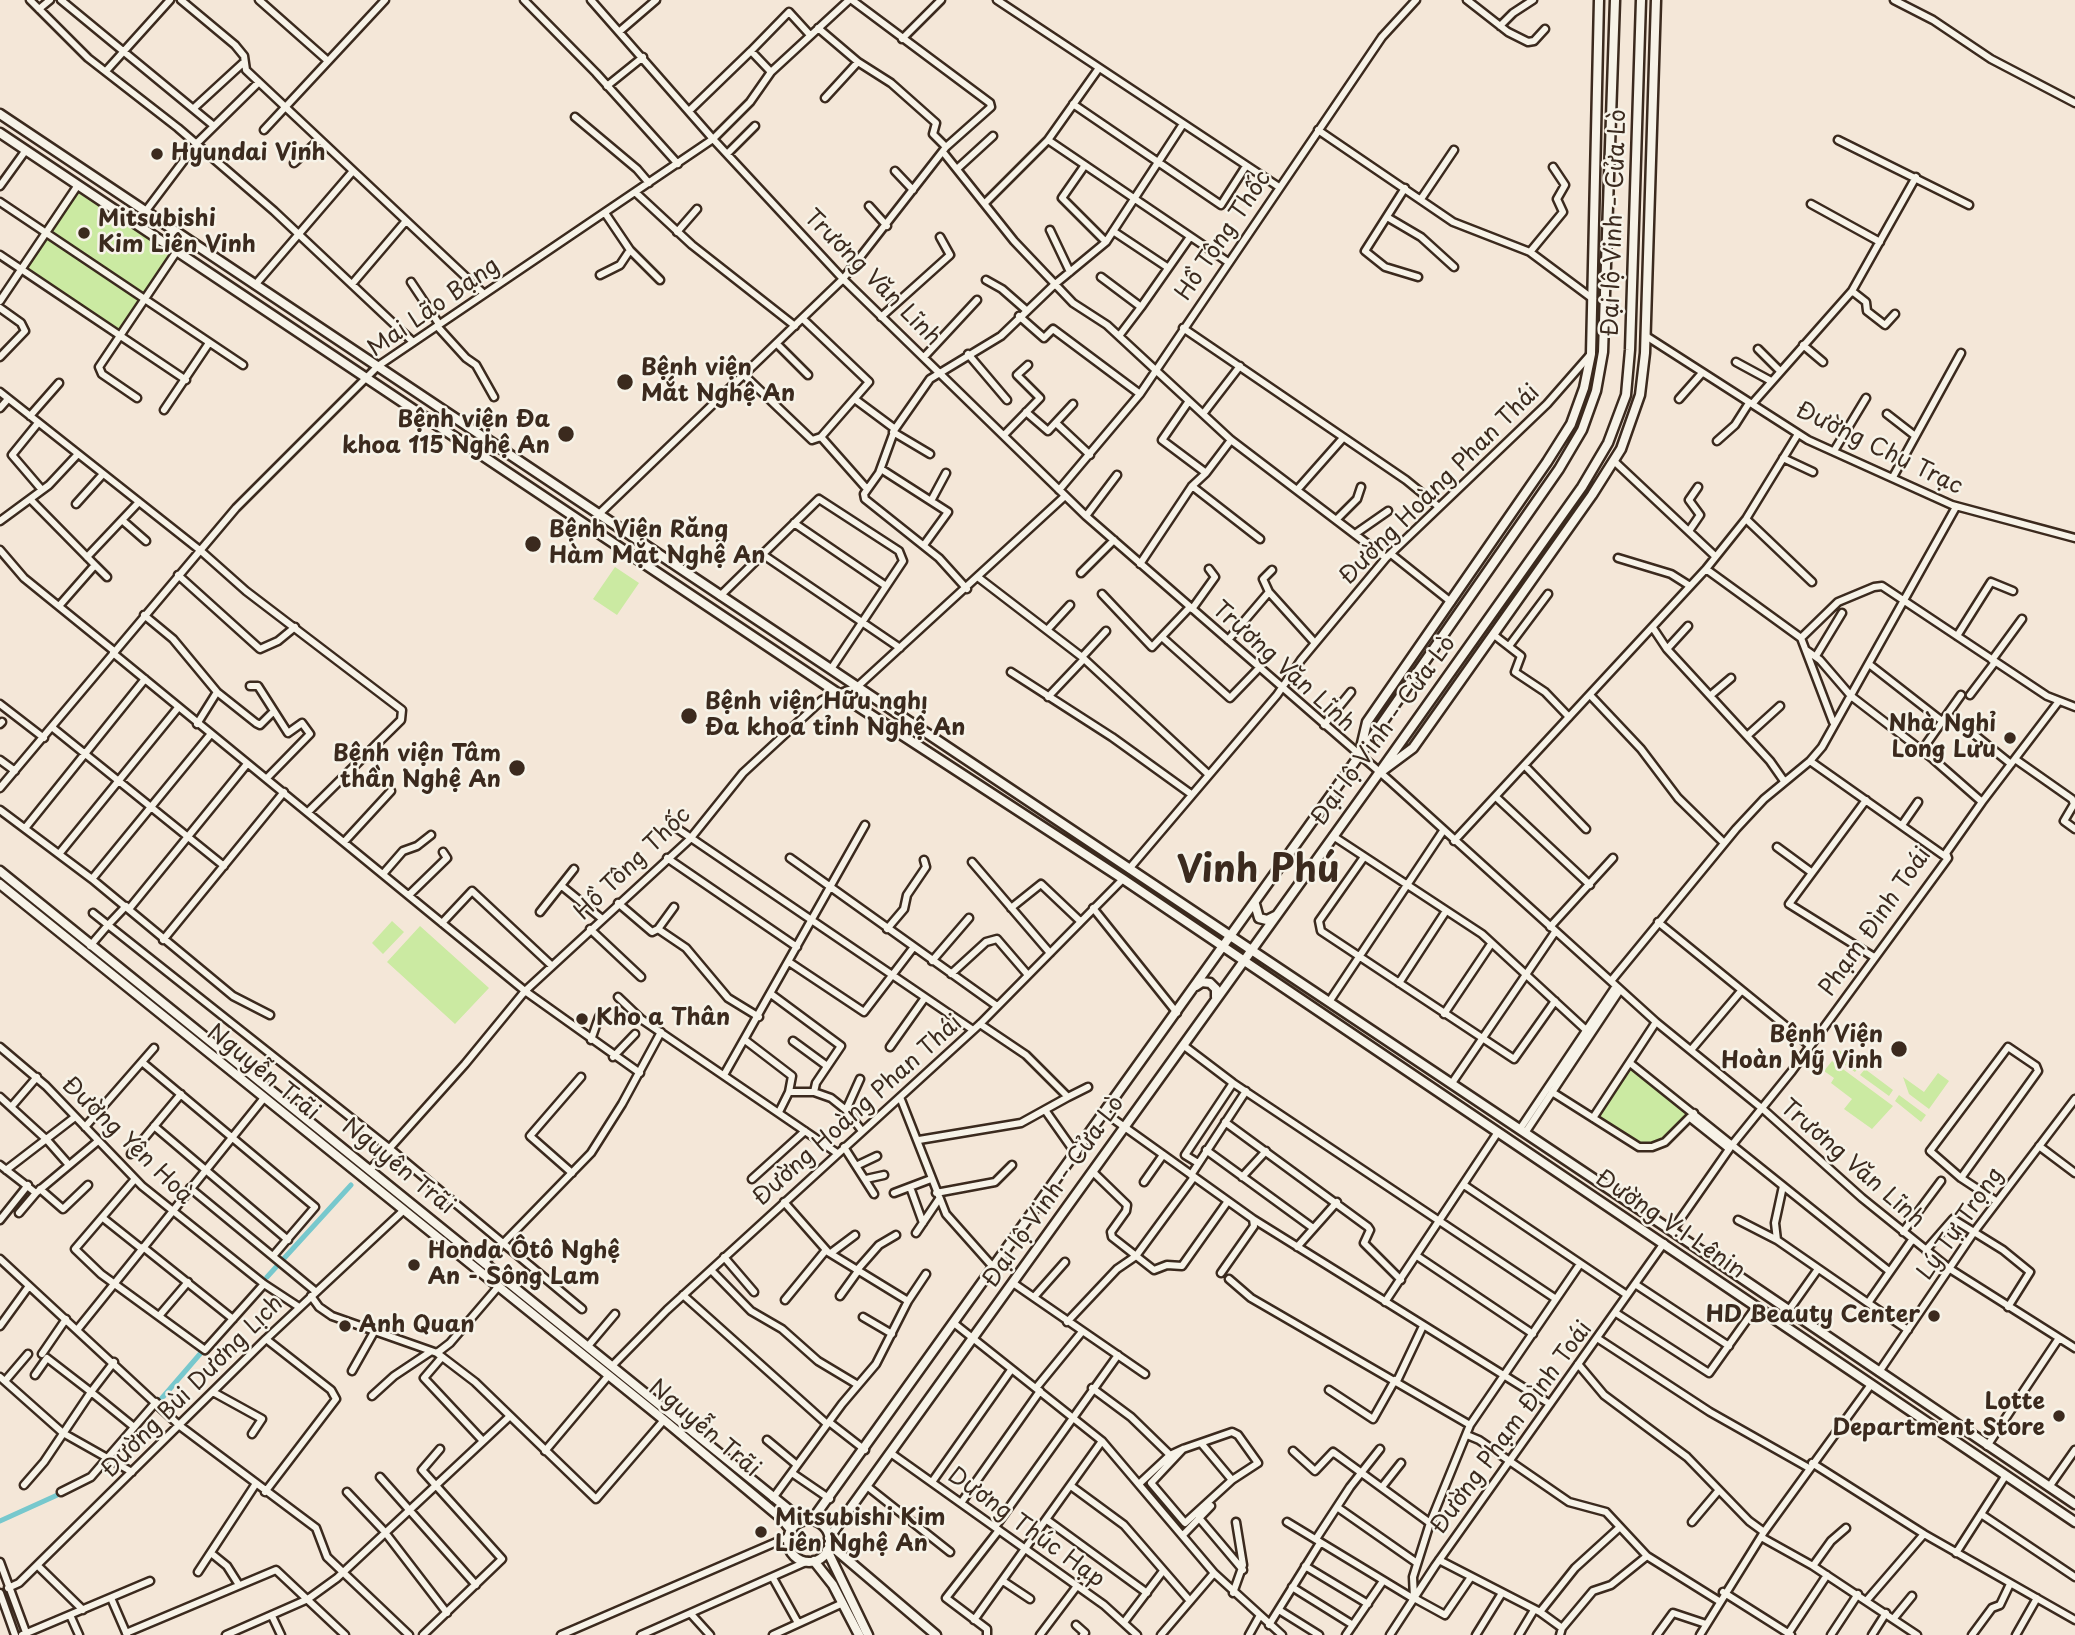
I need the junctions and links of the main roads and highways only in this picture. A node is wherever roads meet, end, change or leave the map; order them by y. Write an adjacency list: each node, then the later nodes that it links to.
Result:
1 (1599, 0): 13 (main road)
2 (1615, 0): 13 (main road, Đại lộ Vinh - Cửa Lò)
3 (1641, 0): 14 (main road, Đại lộ Vinh - Cửa Lò)
4 (1656, 0): 14 (main road)
5 (0, 114): 7 (main road, Đường V.I Lênin)
6 (0, 133): 8 (main road, Đường V.I Lênin)
7 (145, 212): 8 (main road); 9 (main road, Đường V.I Lênin)
8 (137, 225): 10 (main road, Đường V.I Lênin)
9 (599, 514): 10 (main road); 11 (main road, Đường V.I Lênin)
10 (590, 526): 12 (main road, Đường V.I Lênin)
11 (684, 571): 12 (main road); 19 (main road, Đường V.I Lênin)
12 (676, 583): 20 (main road, Đường V.I Lênin)
13 (1359, 756): 17 (main road, Đại lộ Vinh - Cửa Lò)
14 (1380, 773): 18 (main road, Đại lộ Vinh - Cửa Lò)
15 (0, 871): 27 (main road, Nguyên Trãi)
16 (0, 884): 28 (main road, Nguyễn Trãi)
17 (1256, 902): 18 (main road); 19 (main road, Đại lộ Vinh - Cửa Lò)
18 (1275, 916): 21 (main road, Đại lộ Vinh - Cửa Lò)
19 (1231, 936): 20 (main road, Đại lộ Vinh - Cửa Lò); 21 (main road, Đường V.I Lênin)
20 (1223, 947): 22 (main road, Đường V.I Lênin); 23 (main road, Đại lộ Vinh - Cửa Lò)
21 (1252, 949): 22 (main road, Đại lộ Vinh - Cửa Lò); 25 (main road, Đường V.I Lênin)
22 (1243, 961): 24 (main road, Đại lộ Vinh - Cửa Lò); 26 (main road, Đường V.I Lênin)
23 (1195, 986): 24 (main road); 41 (main road, Đại lộ Vinh - Cửa Lò)
24 (1215, 1000): 44 (main road, Đại lộ Vinh - Cửa Lò)
25 (1506, 1120): 26 (main road); 31 (main road, Đường V.I Lênin)
26 (1498, 1132): 32 (main road, Đường V.I Lênin)
27 (370, 1170): 28 (main road); 29 (main road, Nguyên Trãi)
28 (362, 1179): 30 (main road, Nguyễn Trãi)
29 (411, 1202): 30 (main road); 33 (main road, Nguyên Trãi)
30 (404, 1210): 34 (main road, Nguyễn Trãi)
31 (1672, 1231): 32 (main road); 36 (main road, Đường V.I Lênin)
32 (1664, 1243): 37 (main road, Đường V.I Lênin)
33 (505, 1279): 34 (main road); 35 (main road, Nguyên Trãi)
34 (498, 1287): 35 (main road, Nguyễn Trãi)
35 (565, 1334): 38 (main road, Nguyên Trãi); 39 (main road, Nguyễn Trãi)
36 (1879, 1372): 37 (main road); 40 (main road, Đường V.I Lênin)
37 (1870, 1386): 42 (main road, Đường V.I Lênin)
38 (671, 1412): 39 (main road); 41 (main road, Nguyên Trãi)
39 (664, 1420): 43 (main road, Nguyễn Trãi)
40 (2075, 1504)
41 (808, 1520): 43 (main road); 44 (main road)
42 (2075, 1522)
43 (789, 1534): 45 (main road)
44 (829, 1544): 45 (main road); 47 (main road); 48 (main road)
45 (811, 1561): 46 (main road)
46 (859, 1635)
47 (867, 1635)
48 (936, 1635)

